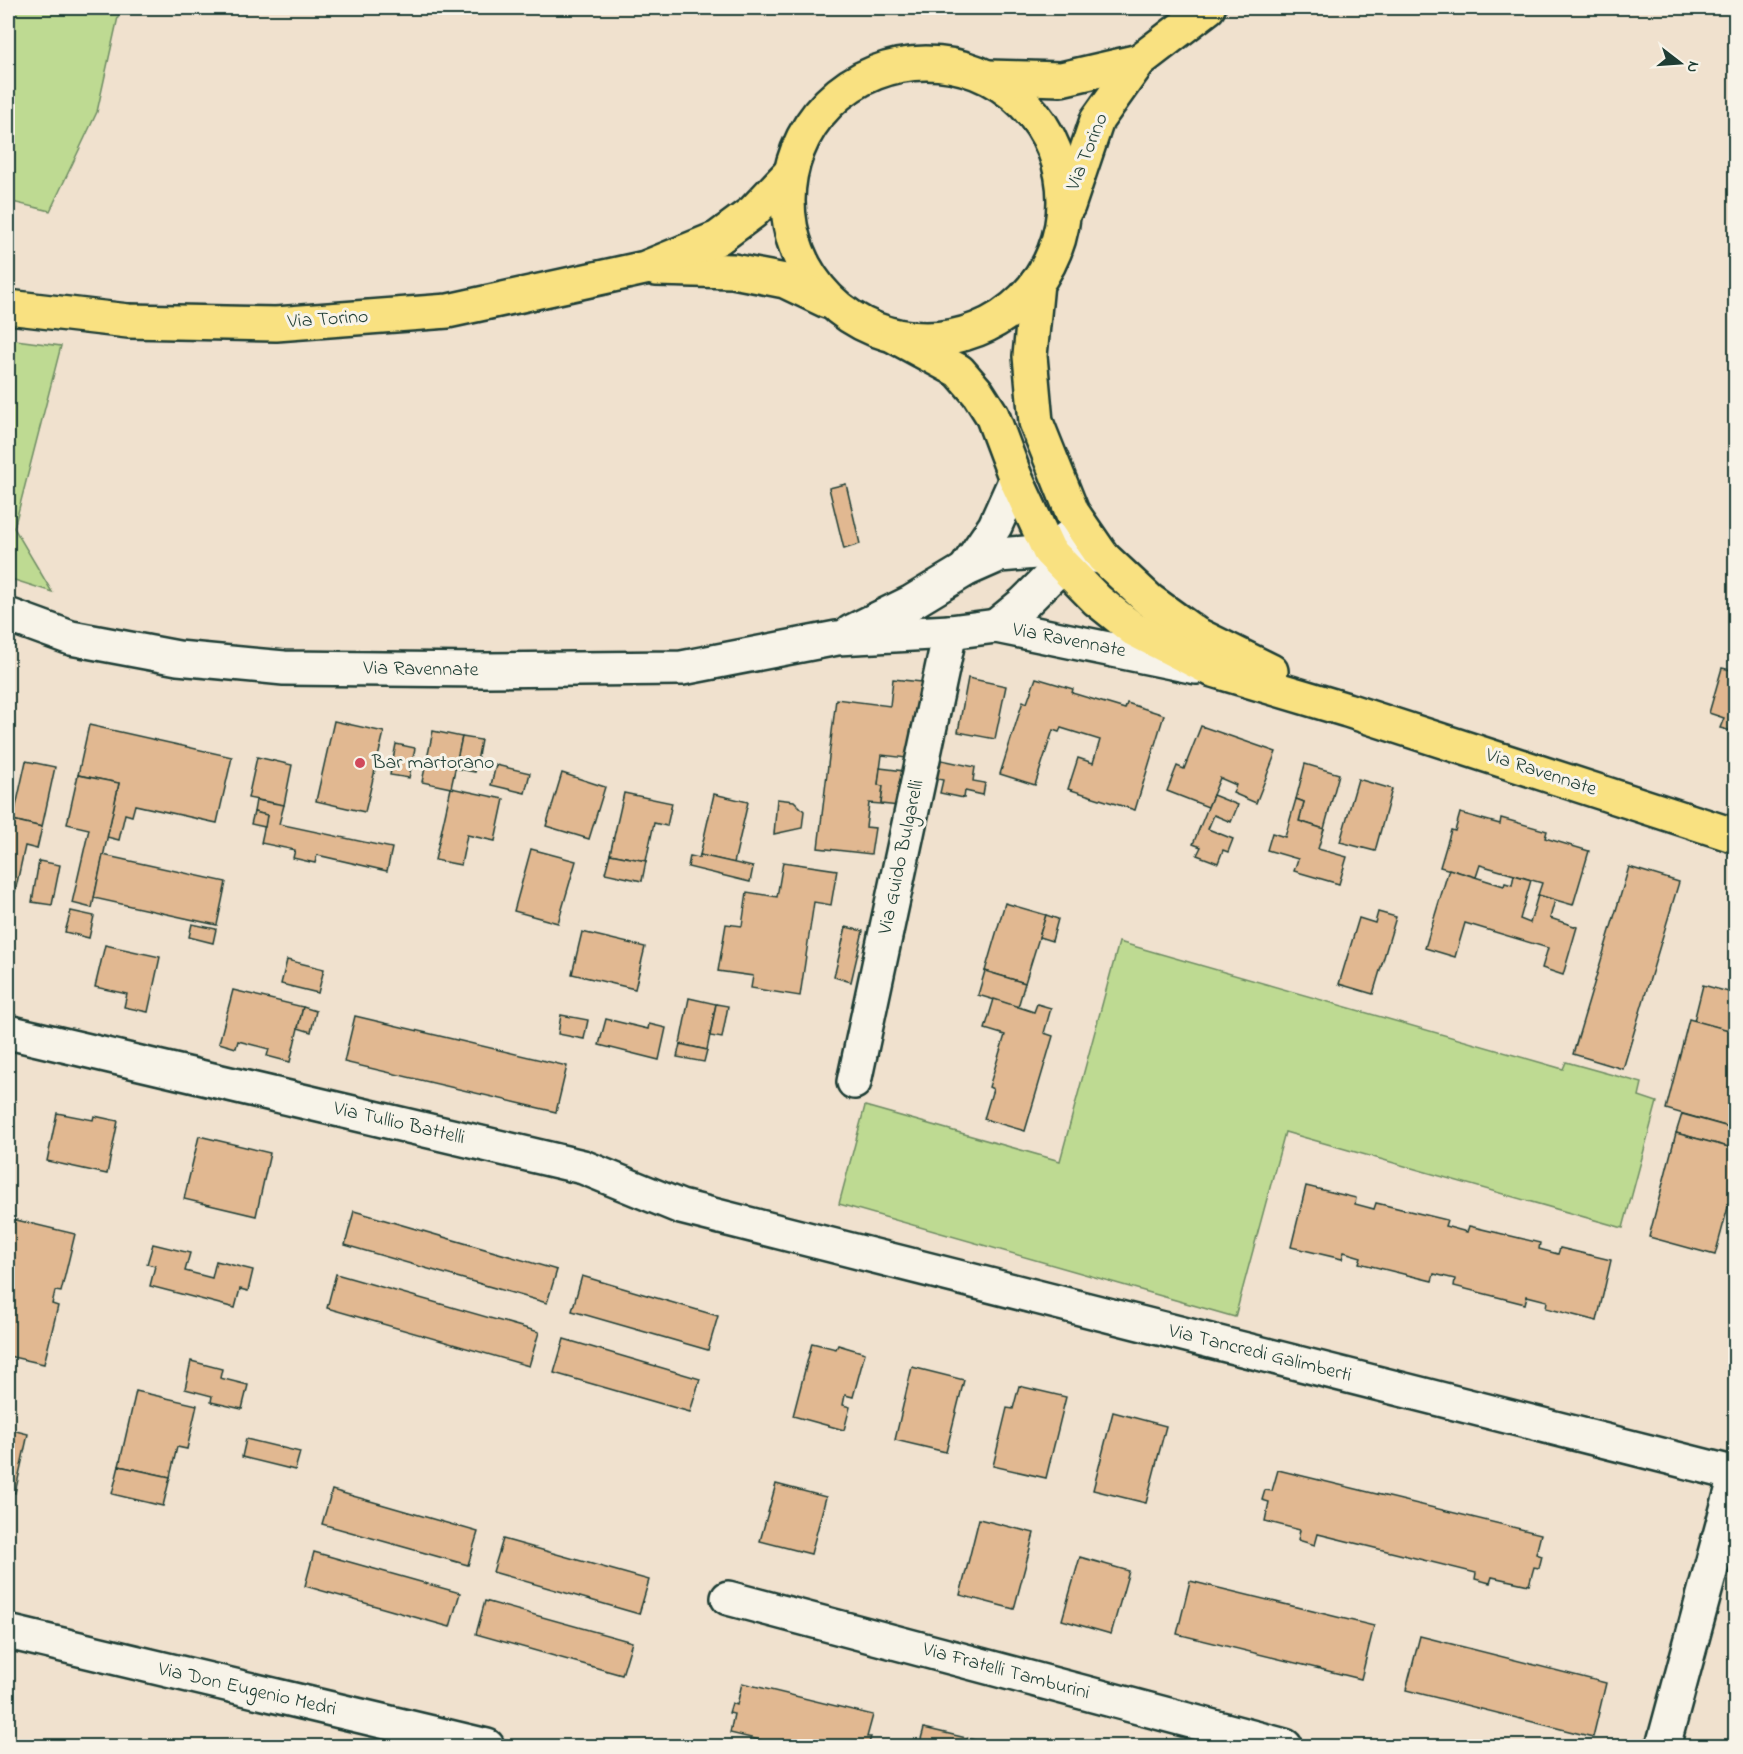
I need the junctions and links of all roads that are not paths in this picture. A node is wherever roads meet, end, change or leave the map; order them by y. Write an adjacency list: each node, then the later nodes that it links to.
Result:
1 (1208, 8): 2 (main road, Via Torino)
2 (1139, 61): 3 (main road, Via Torino); 5 (main road, Via Torino)
3 (988, 77): 4 (main road); 5 (main road)
4 (790, 173): 6 (main road, Via Torino); 8 (main road)
5 (1064, 218): 7 (main road)
6 (645, 268): 8 (main road, Via Torino); 9 (main road, Via Torino)
7 (1037, 283): 10 (main road); 12 (main road, Via Ravennate)
8 (832, 304): 10 (main road)
9 (8, 307)
10 (896, 337): 11 (main road, Via Ravennate)
11 (1016, 479): 13 (main road, Via Ravennate); 15 (street, Via Ravennate)
12 (1072, 512): 13 (street); 14 (main road, Via Ravennate)
13 (1059, 556): 14 (street, Via Ravennate); 15 (street, Via Ravennate); 17 (street, Via Ravennate); 20 (main road, Via Ravennate)
14 (1103, 557): 21 (main road, Via Ravennate)
15 (965, 570): 19 (street, Via Ravennate)
16 (8, 615): 19 (street, Via Ravennate)
17 (996, 626): 18 (street, Via Ravennate); 20 (street, Via Ravennate)
18 (950, 632): 19 (street, Via Ravennate); 24 (street, Via Guido Bulgarelli)
19 (837, 638)
20 (1213, 670): 21 (main road, Via Ravennate)
21 (1347, 710): 22 (main road, Via Ravennate)
22 (1736, 836)
23 (8, 1032): 25 (street, Via Tullio Battelli)
24 (854, 1082)
25 (785, 1234): 26 (street, Via Tancredi Galimberti)
26 (1736, 1475): 31 (street)
27 (728, 1598): 30 (street, Via Fratelli Tamburini)
28 (8, 1632): 29 (street, Via Don Eugenio Medri)
29 (487, 1746)
30 (1285, 1746)
31 (1664, 1746)

